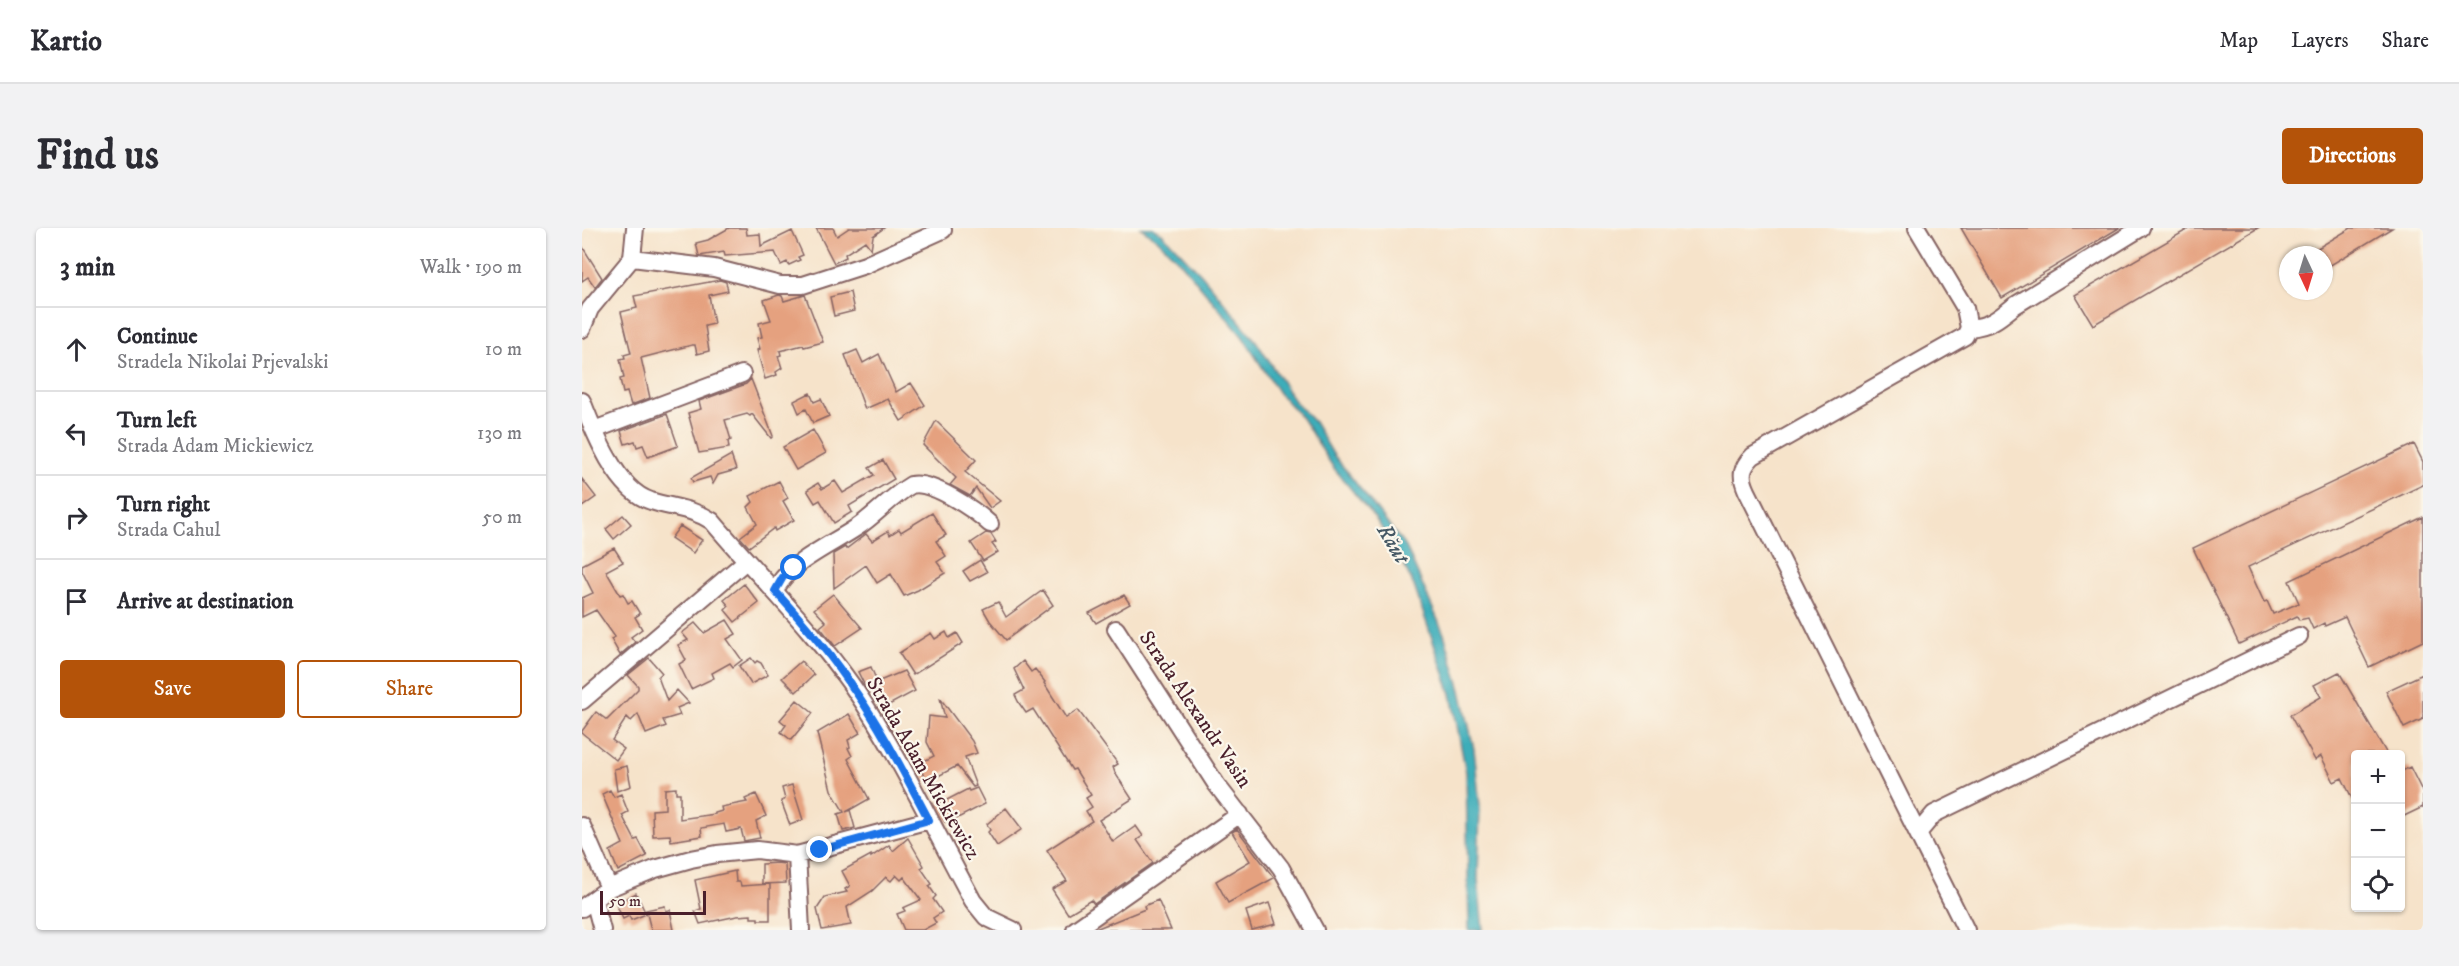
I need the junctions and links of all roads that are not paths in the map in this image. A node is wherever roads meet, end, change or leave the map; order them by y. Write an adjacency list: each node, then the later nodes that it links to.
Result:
1 (635, 228): 5 (street)
2 (1917, 228): 6 (street)
3 (2141, 228): 6 (street)
4 (943, 230): 5 (street)
5 (632, 258): 7 (street)
6 (1969, 328): 20 (street)
7 (582, 329)
8 (742, 374): 10 (street)
9 (582, 401): 10 (street, Strada Adam Mickiewicz)
10 (594, 430): 12 (street, Strada Adam Mickiewicz)
11 (990, 524): 13 (street)
12 (746, 561): 13 (street, Strada Adam Mickiewicz); 16 (street)
13 (775, 591): 18 (street, Strada Adam Mickiewicz)
14 (1116, 629): 17 (street, Strada Alexandr Vasin)
15 (2299, 636): 20 (street)
16 (582, 701)
17 (1240, 814): 27 (street, Strada Alexandr Vasin); 28 (street, Strada Alexandr Vasin)
18 (929, 820): 21 (street); 26 (street, Strada Adam Mickiewicz)
19 (582, 826): 22 (street)
20 (1918, 833): 29 (street)
21 (797, 855): 22 (street); 25 (street)
22 (609, 888): 23 (street)
23 (588, 904): 24 (street)
24 (602, 930)
25 (801, 930)
26 (1013, 930)
27 (1075, 930)
28 (1315, 930)
29 (1966, 930)

